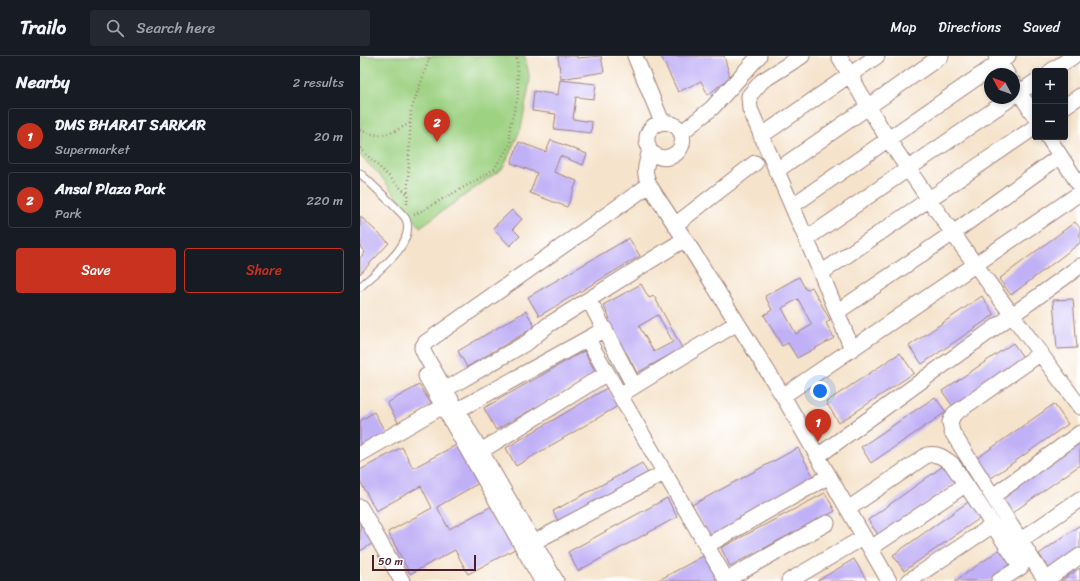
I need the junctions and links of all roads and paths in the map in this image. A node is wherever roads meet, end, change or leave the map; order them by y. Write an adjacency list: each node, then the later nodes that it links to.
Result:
1 (430, 56): 22 (path)
2 (517, 56): 42 (path)
3 (635, 56): 21 (street)
4 (759, 56): 25 (street)
5 (802, 56): 26 (street)
6 (839, 56): 12 (street)
7 (877, 56): 12 (street)
8 (941, 56): 19 (street)
9 (1074, 56): 11 (street)
10 (1003, 62): 27 (street)
11 (1056, 68)
12 (850, 75): 19 (street); 26 (street)
13 (1032, 84): 14 (street)
14 (1020, 90)
15 (1080, 96): 18 (street)
16 (1020, 100): 20 (street)
17 (999, 104): 33 (street)
18 (1068, 104)
19 (869, 106): 27 (street); 34 (street)
20 (1032, 114)
21 (662, 122): 25 (street); 30 (street)
22 (411, 123): 24 (path); 39 (path)
23 (1032, 129): 40 (street)
24 (360, 130)
25 (681, 133): 30 (street)
26 (761, 136): 34 (street)
27 (888, 138): 33 (street); 41 (street)
28 (1050, 140): 31 (street)
29 (360, 148): 39 (path)
30 (650, 151): 36 (street)
31 (1060, 156): 37 (street); 44 (street)
32 (755, 163): 43 (street)
33 (909, 169): 40 (street); 45 (street)
34 (776, 171): 41 (street)
35 (360, 173): 42 (lane)
36 (649, 185): 43 (street); 62 (street)
37 (1080, 186)
38 (1080, 193): 47 (street)
39 (407, 195): 42 (path)
40 (930, 199): 44 (street); 49 (street)
41 (792, 206): 45 (street)
42 (406, 218): 50 (lane)
43 (675, 225): 46 (street)
44 (953, 233): 47 (street); 52 (street)
45 (806, 239): 49 (street)
46 (685, 240): 51 (street); 54 (street)
47 (974, 264): 53 (street); 57 (street)
48 (1080, 266): 53 (street)
49 (821, 273): 52 (street)
50 (360, 287)
51 (589, 300): 55 (street); 62 (street)
52 (837, 312): 57 (street)
53 (1012, 315): 58 (street); 71 (street)
54 (738, 323): 61 (street); 64 (street)
55 (604, 329): 56 (street); 61 (street)
56 (588, 340): 59 (street); 67 (street)
57 (852, 349): 64 (street)
58 (1041, 354): 66 (street); 75 (street)
59 (607, 373): 63 (street); 69 (street)
60 (426, 376): 65 (street)
61 (634, 386): 63 (street)
62 (446, 389): 67 (street)
63 (620, 395): 72 (street)
64 (783, 396): 71 (street)
65 (443, 406): 70 (street); 90 (street)
66 (1080, 408)
67 (458, 410): 69 (street)
68 (1080, 434): 75 (street)
69 (481, 451): 82 (street)
70 (360, 454)
71 (818, 456): 73 (street)
72 (664, 473): 82 (street); 84 (street)
73 (829, 476): 78 (street); 84 (street)
74 (966, 485): 78 (street); 80 (street); 83 (street)
75 (993, 496): 81 (street)
76 (1080, 499): 81 (street)
77 (360, 507): 89 (street)
78 (848, 509): 83 (street)
79 (827, 523): 87 (street)
80 (993, 526): 93 (street); 94 (street)
81 (1021, 540): 88 (street)
82 (534, 542): 91 (street)
83 (867, 543): 86 (street); 92 (street)
84 (706, 546): 87 (street)
85 (1080, 556): 88 (street)
86 (884, 579)
87 (726, 580)
88 (1046, 580)
89 (402, 581)
90 (542, 581)
91 (556, 581)
92 (789, 581)
93 (909, 581)
94 (999, 581)

